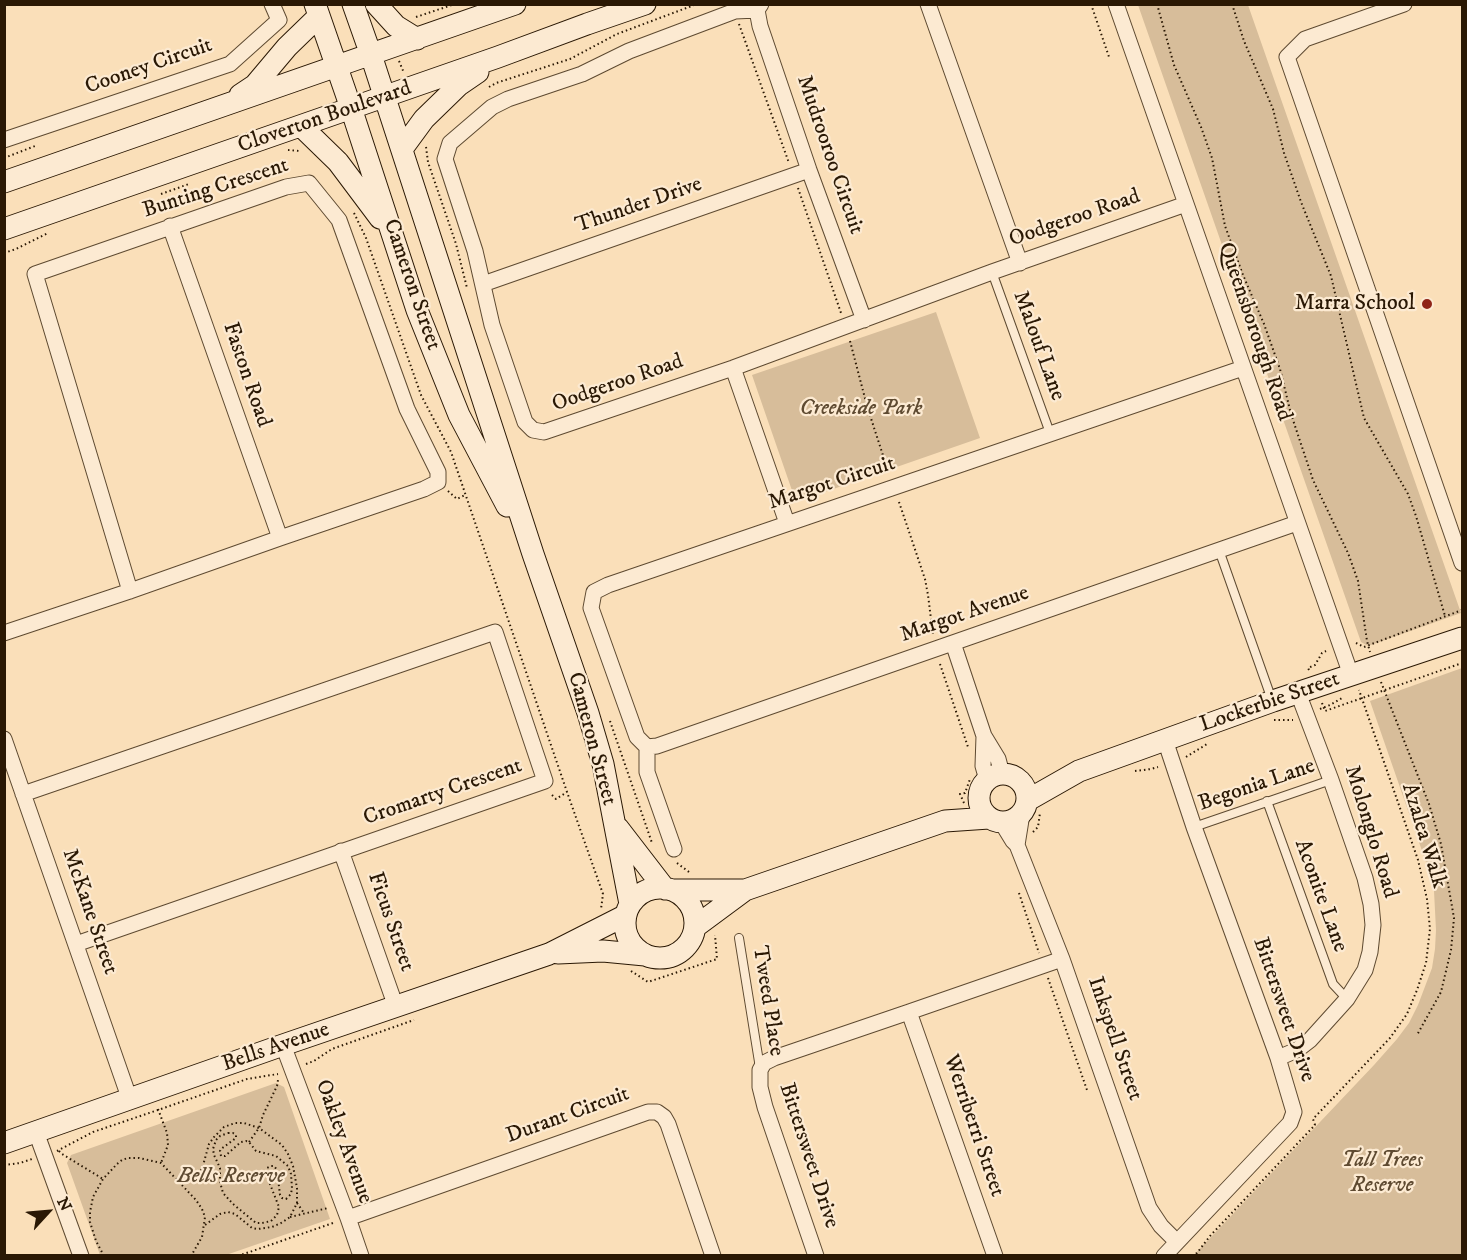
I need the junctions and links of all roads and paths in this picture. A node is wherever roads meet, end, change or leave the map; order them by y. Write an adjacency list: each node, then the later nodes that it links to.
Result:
1 (272, 4): 27 (street, Cooney Circuit)
2 (353, 4): 18 (street, Cameron Street)
3 (376, 4): 17 (street)
4 (455, 4): 17 (path)
5 (515, 4): 17 (street, Cloverton Boulevard)
6 (645, 4): 19 (street, Cloverton Boulevard)
7 (698, 4): 22 (path)
8 (928, 4): 38 (street)
9 (1091, 4): 20 (path)
10 (1116, 4): 33 (street, Queensborough Road)
11 (1156, 4): 62 (path)
12 (1232, 4): 57 (path)
13 (1404, 4): 55 (street)
14 (759, 7): 16 (street, Oodgeroo Road); 30 (street, Mudrooroo Circuit)
15 (317, 10): 21 (street, Cameron Street); 24 (street)
16 (735, 11): 31 (path); 40 (street, Oodgeroo Road)
17 (415, 29): 18 (street, Cloverton Boulevard)
18 (371, 55): 21 (street, Cloverton Boulevard); 23 (street, Cameron Street)
19 (498, 57): 23 (street, Cloverton Boulevard); 29 (street)
20 (1109, 57)
21 (337, 67): 24 (street, Cloverton Boulevard); 25 (street, Cameron Street)
22 (488, 88)
23 (385, 97): 25 (street, Cloverton Boulevard); 29 (street, Cameron Street)
24 (222, 106): 32 (street, Cloverton Boulevard)
25 (351, 108): 26 (street, Cloverton Boulevard); 37 (street, Cameron Street)
26 (301, 126): 36 (street, Cloverton Boulevard); 37 (street)
27 (4, 140)
28 (425, 144): 41 (path)
29 (402, 149): 54 (street, Cameron Street)
30 (809, 170): 31 (street, Thunder Drive); 42 (street, Mudrooroo Circuit)
31 (793, 175): 40 (street, Thunder Drive); 43 (path)
32 (4, 182)
33 (1186, 204): 38 (street, Oodgeroo Road); 45 (street, Queensborough Road)
34 (353, 212): 49 (path)
35 (170, 226): 47 (street, Bunting Crescent); 52 (street, Faston Road); 56 (street, Bunting Crescent)
36 (4, 229)
37 (394, 238): 54 (street, Cameron Street)
38 (1020, 263): 39 (street, Oodgeroo Road)
39 (992, 272): 42 (street, Oodgeroo Road); 46 (lane, Malouf Lane)
40 (483, 284): 44 (street, Oodgeroo Road)
41 (470, 297)
42 (864, 320): 43 (street, Oodgeroo Road)
43 (846, 327): 44 (street, Oodgeroo Road); 48 (path)
44 (733, 368): 50 (street)
45 (1243, 368): 46 (street, Margot Circuit); 51 (street, Queensborough Road)
46 (1050, 433): 48 (street, Margot Circuit)
47 (438, 482): 49 (path); 52 (street)
48 (894, 488): 50 (street, Margot Circuit); 61 (path)
49 (465, 495): 95 (path)
50 (787, 523): 71 (street, Margot Circuit)
51 (1297, 523): 53 (street, Margot Avenue); 63 (street, Queensborough Road)
52 (280, 538): 56 (street)
53 (1219, 550): 60 (street, Margot Avenue); 65 (lane)
54 (533, 554): 83 (street, Cameron Street)
55 (1462, 563)
56 (130, 591): 58 (street)
57 (1445, 616)
58 (4, 633)
59 (1462, 638): 62 (street, Lockerbie Street)
60 (953, 643): 61 (street, Margot Avenue); 77 (street)
61 (935, 649): 71 (street, Margot Avenue); 72 (path)
62 (1376, 666): 63 (street, Lockerbie Street); 106 (path)
63 (1356, 686): 64 (street, Lockerbie Street); 67 (path); 150 (path, Azalea Walk)
64 (1298, 693): 65 (street, Lockerbie Street); 67 (street, Molonglo Road)
65 (1272, 711): 67 (path); 69 (street, Lockerbie Street)
66 (607, 712): 86 (path)
67 (1307, 715): 76 (street, Molonglo Road)
68 (4, 740): 78 (street, McKane Street)
69 (1165, 740): 73 (street, Bittersweet Drive); 74 (street, Lockerbie Street)
70 (1209, 743): 73 (path)
71 (646, 747): 88 (street)
72 (971, 756)
73 (1173, 762): 75 (path); 84 (street, Bittersweet Drive)
74 (1079, 771): 77 (street); 80 (street)
75 (1132, 771)
76 (1331, 780): 79 (lane, Begonia Lane); 102 (street, Molonglo Road)
77 (987, 784): 77 (path); 80 (street); 81 (street); 82 (street)
78 (23, 794): 87 (street, Cromarty Crescent); 97 (street, McKane Street)
79 (1267, 801): 84 (lane, Begonia Lane); 102 (lane, Aconite Lane)
80 (1030, 808): 81 (street); 85 (street); 85 (path)
81 (995, 820): 82 (street); 85 (street, Inkspell Street)
82 (945, 821): 91 (street)
83 (614, 822): 89 (street); 92 (street, Cameron Street)
84 (1194, 826): 108 (street, Bittersweet Drive)
85 (1017, 842): 100 (street, Inkspell Street)
86 (654, 848)
87 (341, 852): 97 (street, Cromarty Crescent); 103 (street, Ficus Street)
88 (674, 855): 90 (path)
89 (669, 889): 90 (street); 92 (street); 94 (street)
90 (704, 890): 91 (street)
91 (744, 890): 93 (street)
92 (628, 910): 95 (street); 99 (street)
93 (714, 913): 94 (street); 101 (path)
94 (695, 927): 99 (street)
95 (597, 930): 98 (street)
96 (739, 938): 110 (lane, Tweed Place)
97 (76, 944): 112 (street, McKane Street)
98 (549, 954): 99 (street); 103 (street, Bells Avenue)
99 (645, 955)
100 (1062, 958): 104 (street, Bittersweet Drive); 138 (street, Inkspell Street)
101 (625, 967)
102 (1347, 999): 108 (street, Molonglo Road)
103 (396, 1007): 107 (street, Bells Avenue)
104 (909, 1012): 110 (street, Bittersweet Drive); 148 (street, Werriberri Street)
105 (420, 1018): 109 (path)
106 (1418, 1035)
107 (283, 1045): 109 (street, Oakley Avenue); 113 (street, Bells Avenue)
108 (1278, 1058): 138 (street, Bittersweet Drive)
109 (292, 1070): 113 (path); 134 (street, Oakley Avenue)
110 (760, 1070): 147 (street, Bittersweet Drive)
111 (278, 1080): 114 (path)
112 (130, 1100): 113 (street, Bells Avenue); 115 (street, Bells Avenue)
113 (155, 1101): 121 (path); 122 (path)
114 (259, 1128): 116 (path); 117 (path); 124 (path)
115 (36, 1132): 118 (street, Bells Avenue); 121 (street)
116 (217, 1136): 117 (path); 119 (path); 120 (path)
117 (249, 1142): 124 (path)
118 (4, 1143)
119 (209, 1145): 120 (path); 126 (path)
120 (213, 1148): 127 (path)
121 (52, 1153): 123 (path); 125 (path); 140 (street)
122 (160, 1163): 125 (path); 126 (path)
123 (4, 1165)
124 (290, 1165): 127 (path); 128 (path)
125 (103, 1179): 141 (path)
126 (178, 1182): 132 (path)
127 (292, 1188): 128 (path)
128 (297, 1188): 129 (path)
129 (297, 1203): 131 (path); 133 (path)
130 (328, 1208): 131 (path)
131 (304, 1213): 133 (path)
132 (206, 1217): 135 (path); 137 (path)
133 (290, 1217): 135 (path)
134 (348, 1218): 145 (street, Oakley Avenue); 146 (street, Durant Circuit)
135 (210, 1221): 137 (path)
136 (333, 1223): 144 (path)
137 (205, 1224): 139 (path)
138 (1177, 1242): 149 (street, Bittersweet Drive)
139 (196, 1249): 142 (path); 143 (path)
140 (81, 1256)
141 (104, 1256)
142 (191, 1256)
143 (198, 1256)
144 (238, 1256)
145 (361, 1256)
146 (714, 1256)
147 (816, 1256)
148 (995, 1256)
149 (1164, 1256)
150 (1192, 1256)

